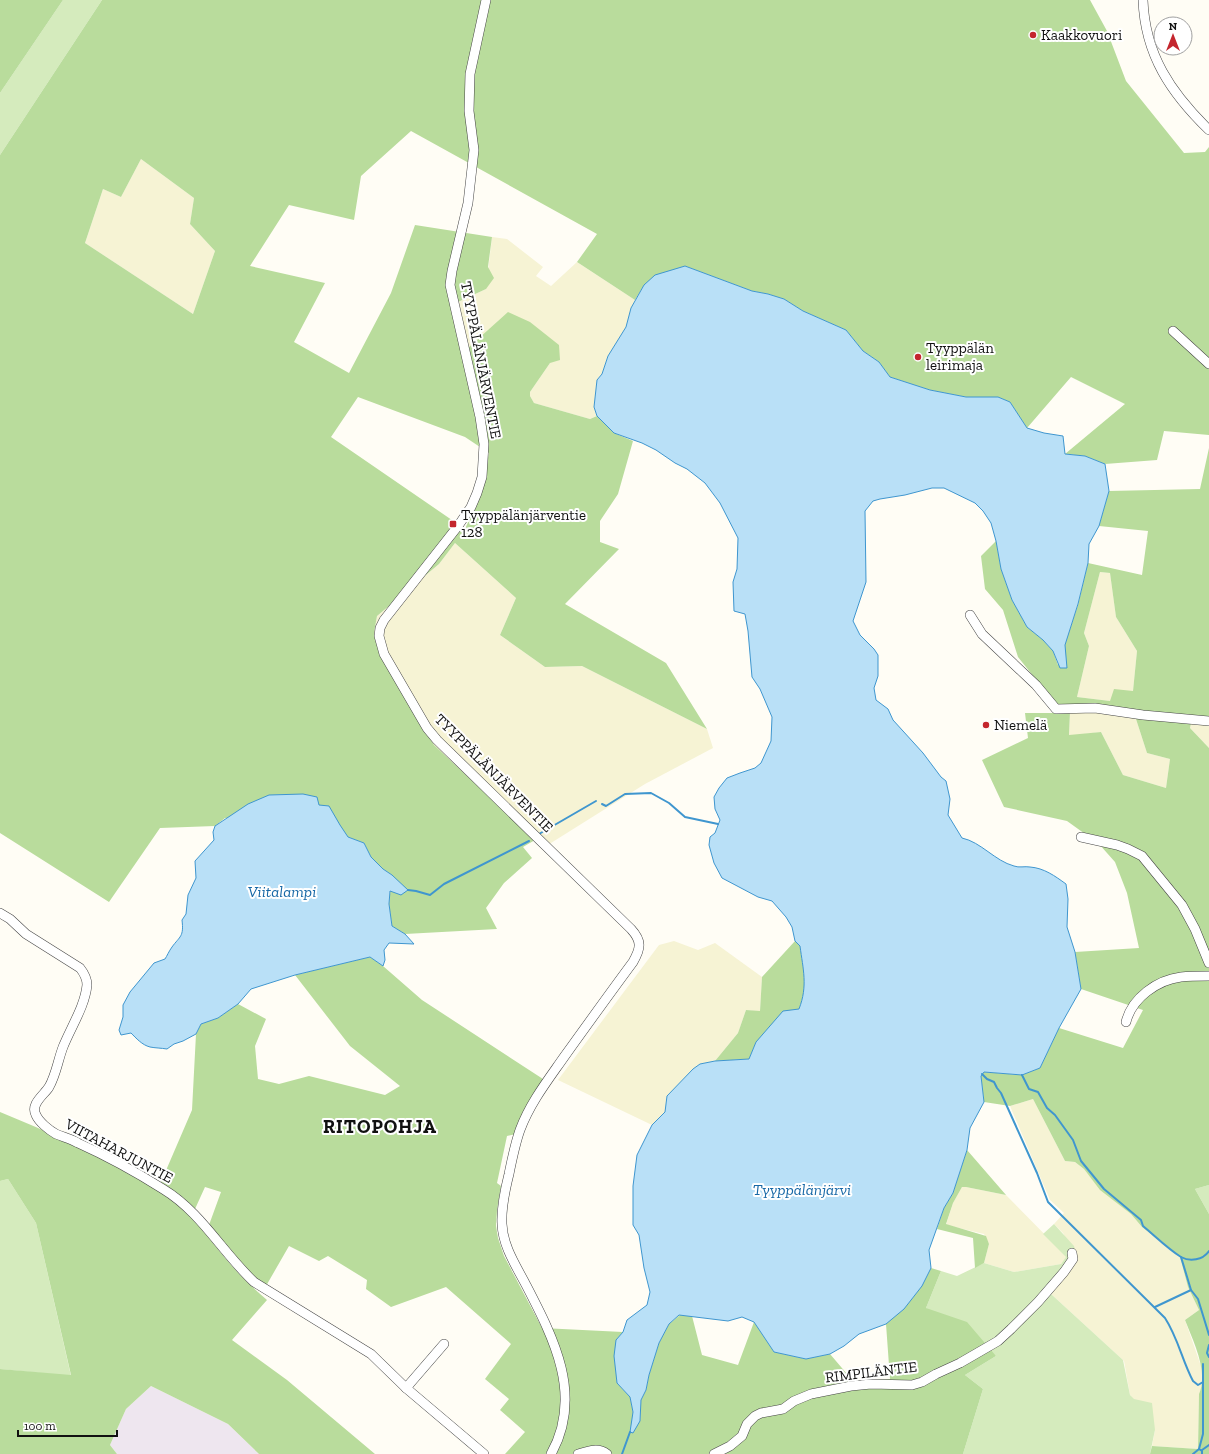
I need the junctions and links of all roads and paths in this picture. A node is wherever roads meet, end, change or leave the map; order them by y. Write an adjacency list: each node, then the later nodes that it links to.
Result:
1 (486, 0): 17 (street, TYYPPÄLÄNJÄRVENTIE)
2 (1143, 0): 3 (street)
3 (1209, 130)
4 (1173, 331): 5 (street)
5 (1209, 364)
6 (970, 615): 7 (street)
7 (1209, 721)
8 (1081, 837): 10 (street)
9 (0, 913): 15 (street, VIITAHARJUNTIE)
10 (1209, 963)
11 (1209, 976): 12 (street)
12 (1126, 1022)
13 (1072, 1254): 20 (street, RIMPILÄNTIE)
14 (444, 1344): 15 (street)
15 (406, 1388): 16 (street, VIITAHARJUNTIE)
16 (484, 1454)
17 (551, 1454)
18 (578, 1454): 19 (street)
19 (607, 1454)
20 (714, 1454)

